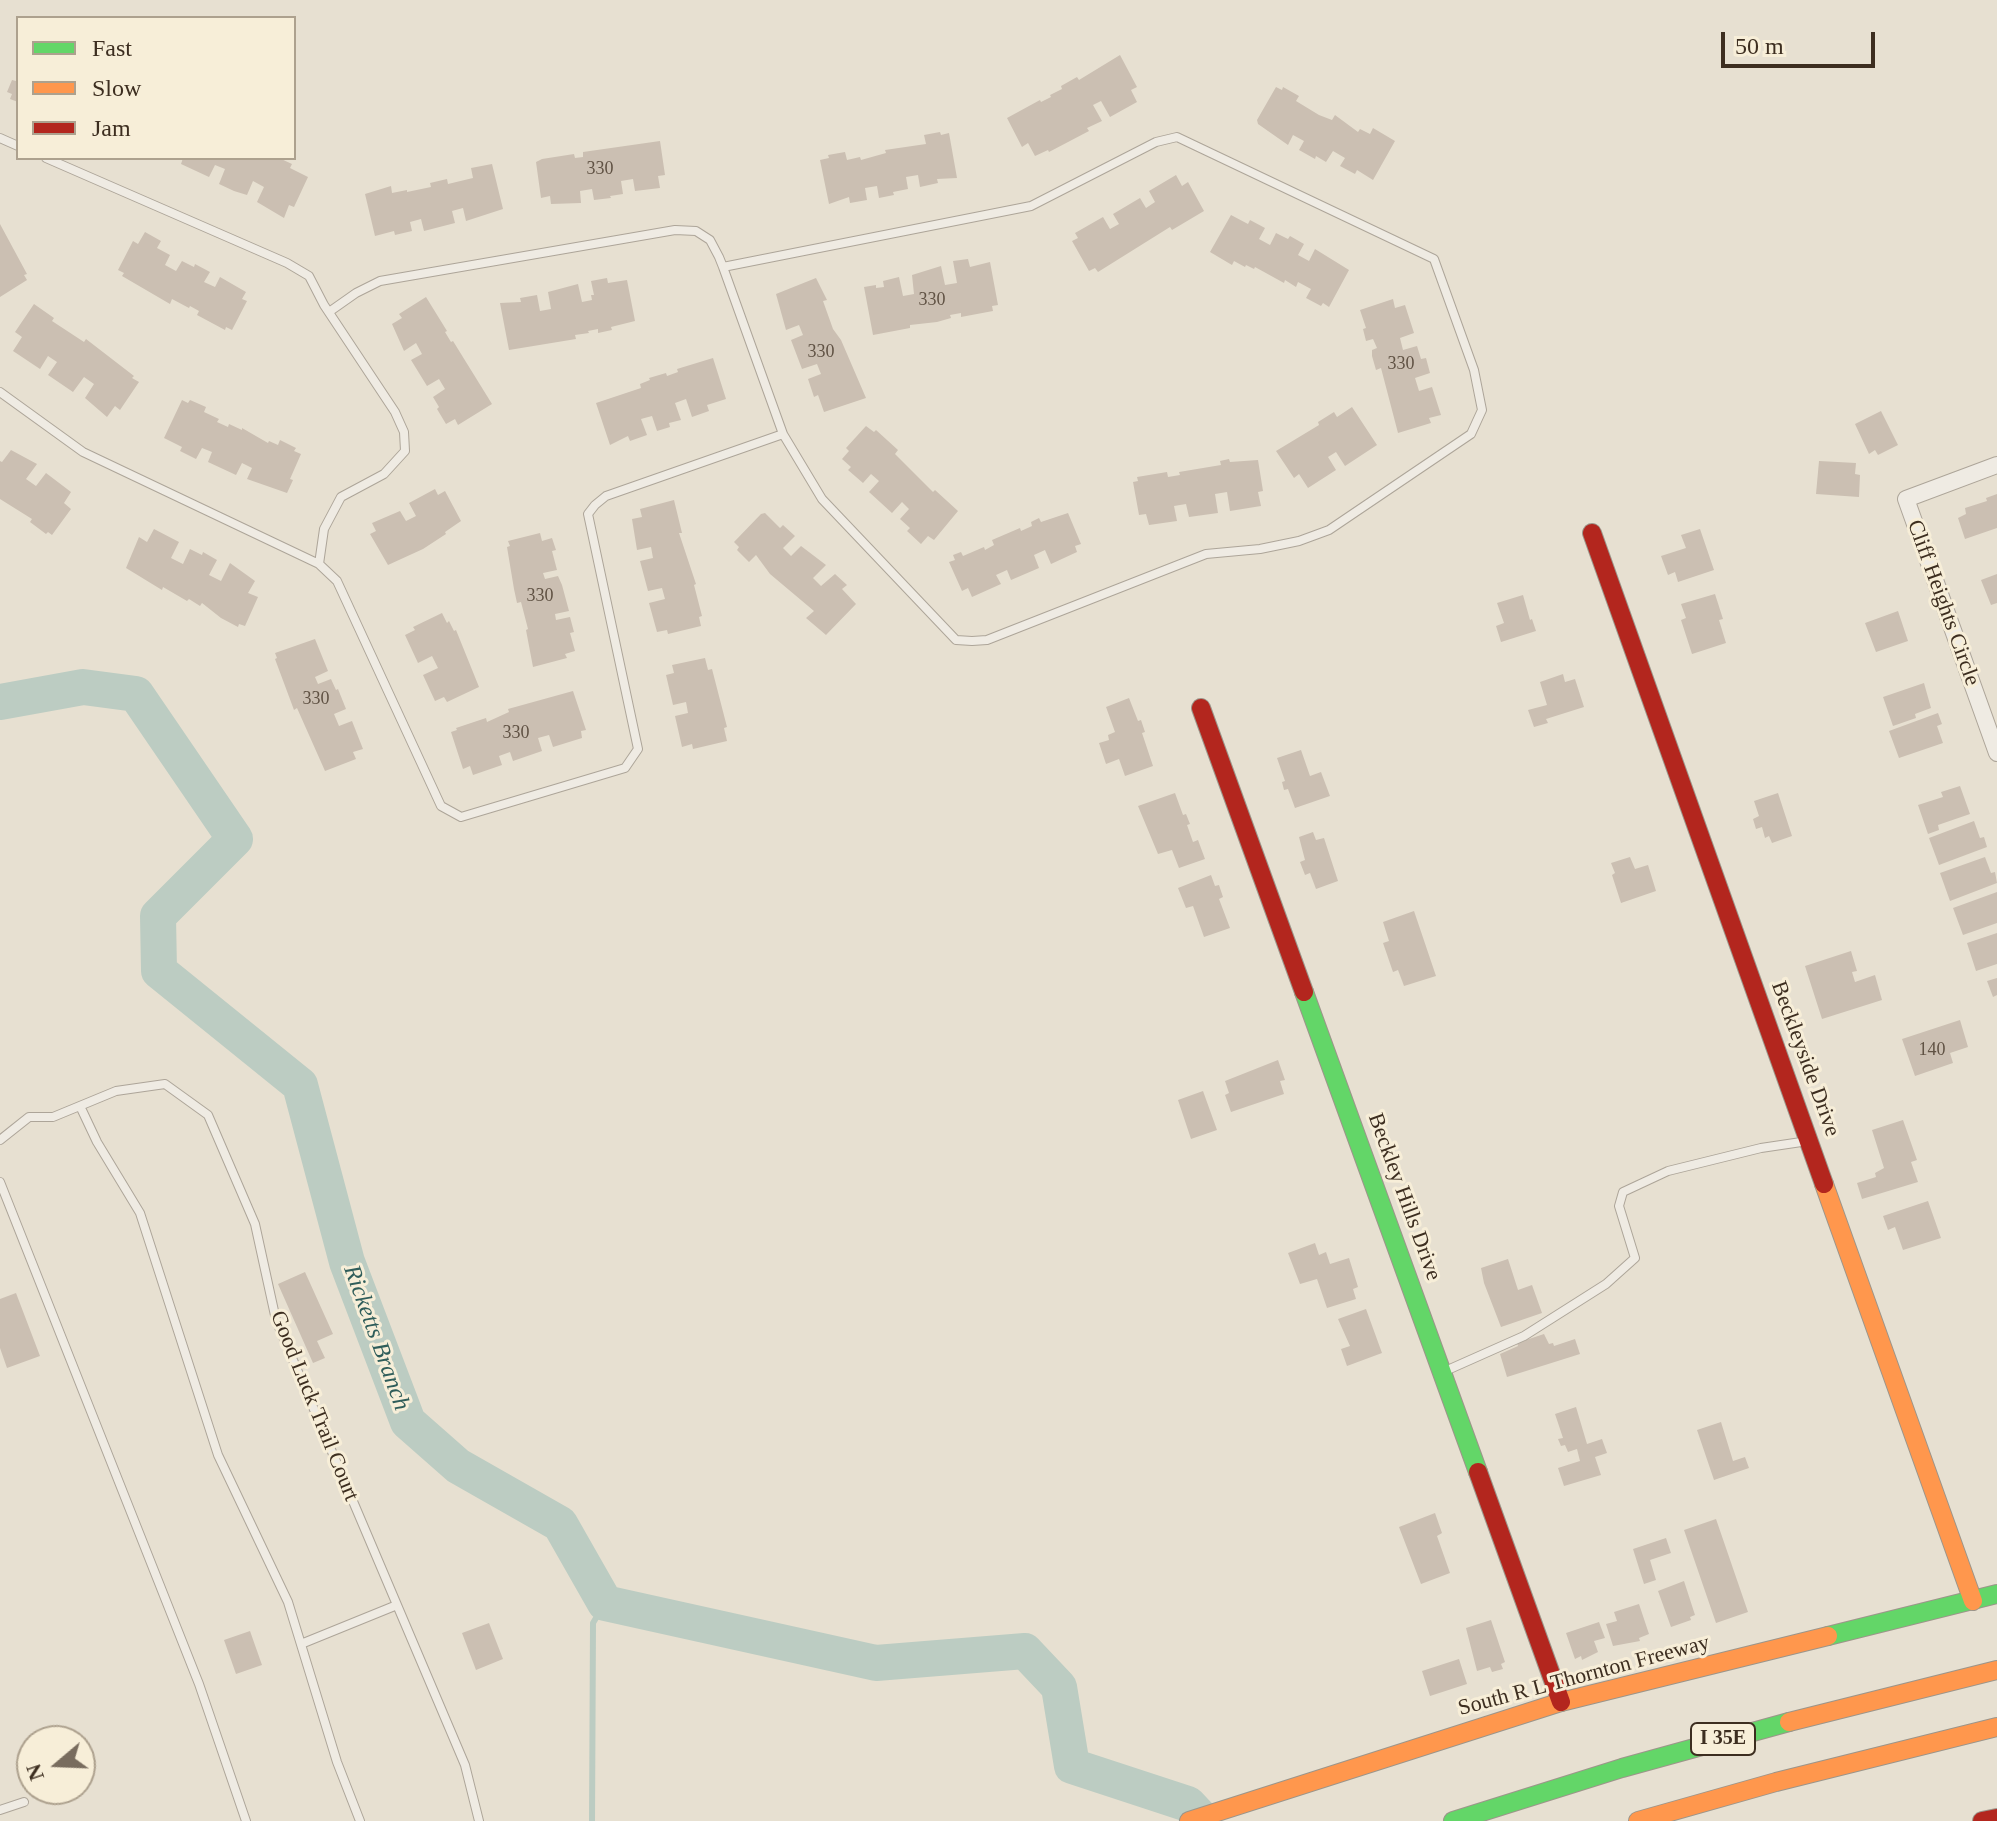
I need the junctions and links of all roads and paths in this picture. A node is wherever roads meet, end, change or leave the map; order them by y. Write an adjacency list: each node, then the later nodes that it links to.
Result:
1 (51, 160): 3 (lane)
2 (723, 267): 3 (lane); 5 (lane); 5 (lane)
3 (329, 312): 8 (lane)
4 (0, 392): 8 (lane)
5 (783, 434): 8 (lane)
6 (1997, 465): 10 (street, Cliff Heights Circle)
7 (1592, 533): 13 (main road, Beckleyside Drive)
8 (319, 564)
9 (1201, 708): 15 (main road, Beckley Hills Drive)
10 (1997, 753)
11 (80, 1106): 12 (lane, Good Luck Trail Court); 18 (lane, Good Luck Trail Court); 19 (lane)
12 (0, 1140)
13 (1809, 1141): 15 (lane); 17 (main road, Beckleyside Drive)
14 (0, 1182): 24 (lane)
15 (1442, 1372): 21 (main road, Beckley Hills Drive)
16 (1997, 1594): 17 (main road, South R L Thornton Freeway)
17 (1973, 1601): 21 (main road, South R L Thornton Freeway)
18 (397, 1605): 19 (lane); 26 (lane, Good Luck Trail Court)
19 (301, 1644): 25 (lane)
20 (1997, 1670): 28 (main road, I 35E)
21 (1561, 1702): 27 (main road, South R L Thornton Freeway)
22 (1997, 1727): 29 (main road, I 35E)
23 (1997, 1818): 30 (main road)
24 (246, 1821)
25 (360, 1821)
26 (479, 1821)
27 (1189, 1821)
28 (1453, 1821)
29 (1638, 1821)
30 (1982, 1821)

